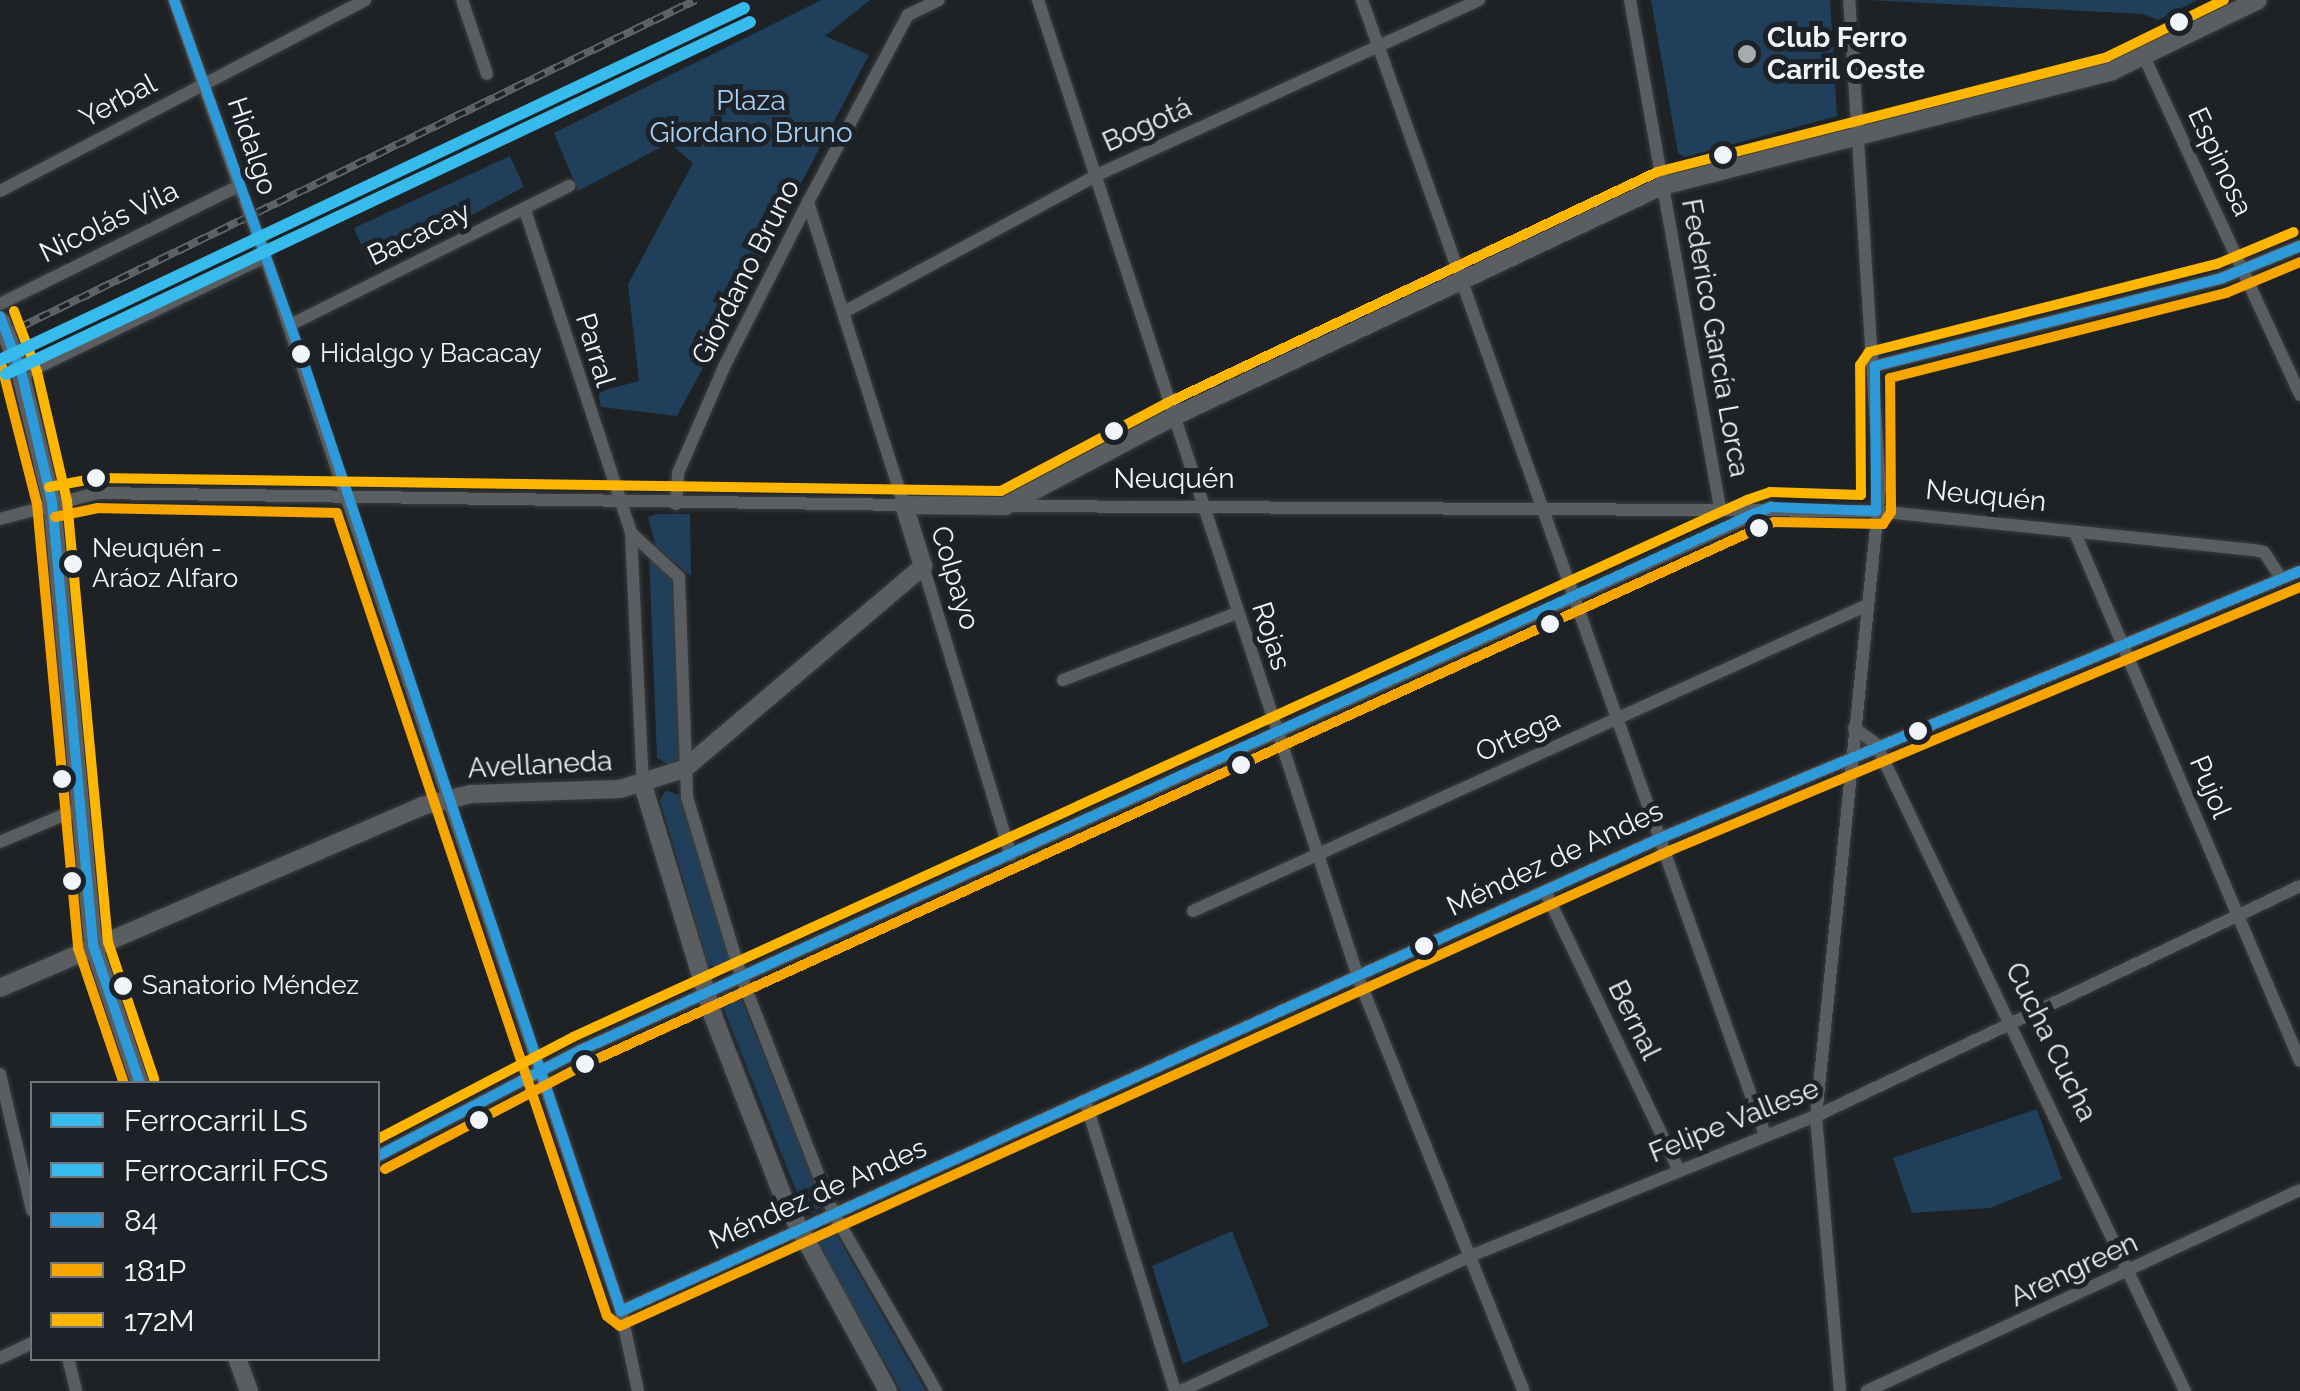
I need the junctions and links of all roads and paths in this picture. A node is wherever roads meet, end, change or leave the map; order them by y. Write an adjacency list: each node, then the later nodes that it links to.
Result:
1 (174, 0): 14 (street, Hidalgo)
2 (366, 0): 14 (street, Yerbal)
3 (462, 0): 13 (street)
4 (939, 0): 21 (street, Giordano Bruno)
5 (1038, 0): 16 (street, Rojas)
6 (1362, 0): 11 (street)
7 (1478, 0): 11 (street, Bogotá)
8 (1630, 0): 19 (street, Federico García Lorca)
9 (1849, 0): 15 (street)
10 (2258, 0): 12 (street)
11 (1380, 47): 16 (street, Bogotá); 26 (street)
12 (2145, 59): 15 (street); 25 (street, Espinosa)
13 (487, 74)
14 (204, 85): 17 (street, Hidalgo); 20 (street, Yerbal)
15 (1860, 134): 19 (street); 30 (street)
16 (1097, 175): 27 (street, Bogotá); 33 (street, Rojas)
17 (239, 186): 24 (street, Hidalgo, bridge); 28 (street, Nicolás Vila)
18 (569, 186): 22 (street, Bacacay)
19 (1662, 186): 26 (street); 42 (street, Federico García Lorca)
20 (0, 191)
21 (808, 202): 27 (street, Colpayo); 37 (street, Giordano Bruno)
22 (525, 210): 29 (street, Bacacay); 36 (street, Parral)
23 (2300, 246): 25 (street)
24 (263, 251): 29 (street, Hidalgo); 31 (street)
25 (2242, 271): 30 (street); 32 (street, Espinosa)
26 (1462, 280): 33 (street); 43 (street)
27 (844, 312): 38 (street, Colpayo)
28 (0, 314): 31 (street, bridge)
29 (290, 325): 34 (street, Hidalgo)
30 (1876, 366): 44 (street)
31 (21, 371): 35 (street)
32 (2300, 395)
33 (1173, 416): 39 (street); 40 (street, Rojas)
34 (348, 498): 35 (street, Neuquén); 36 (street, Neuquén); 63 (street, Hidalgo)
35 (52, 502): 45 (street, Neuquén); 64 (street)
36 (618, 504): 37 (street, Neuquén); 47 (street, Parral)
37 (676, 504): 38 (street, Neuquén)
38 (904, 505): 39 (street, Neuquén); 48 (street, Colpayo)
39 (1006, 506): 40 (street, Neuquén)
40 (1203, 506): 43 (street, Neuquén); 53 (street, Rojas)
41 (1771, 507): 42 (street, Neuquén); 44 (street, Neuquén); 51 (street)
42 (1720, 508): 43 (street, Neuquén)
43 (1546, 510): 51 (street)
44 (1876, 512): 46 (street, Neuquén); 52 (street)
45 (0, 519)
46 (2075, 533): 50 (street, Neuquén); 54 (street, Pujol)
47 (630, 534): 61 (street); 62 (street)
48 (923, 566): 61 (street, Avellaneda); 68 (street, Colpayo)
49 (2300, 571): 50 (street, Méndez de Andes)
50 (2280, 578): 54 (street, Méndez de Andes)
51 (1578, 594): 56 (street); 58 (street)
52 (1864, 606): 56 (street, Ortega); 57 (street)
53 (1237, 612): 55 (street); 58 (street, Rojas)
54 (2121, 643): 59 (street, Méndez de Andes); 72 (street, Pujol)
55 (1063, 680)
56 (1622, 716): 65 (street); 67 (street, Ortega)
57 (1854, 728): 59 (street, Cucha Cucha); 60 (street)
58 (1276, 732): 67 (street, Rojas); 68 (street)
59 (1876, 744): 60 (street, Méndez de Andes); 78 (street, Cucha Cucha)
60 (1851, 755): 65 (street, Méndez de Andes); 84 (street)
61 (684, 769): 62 (street, Avellaneda); 74 (street)
62 (643, 785): 63 (street, Avellaneda); 77 (street)
63 (448, 797): 73 (street, Avellaneda); 80 (street, Hidalgo)
64 (78, 809): 66 (street); 73 (street)
65 (1662, 836): 70 (street, Méndez de Andes); 85 (street)
66 (0, 842)
67 (1318, 854): 71 (street, Ortega); 75 (street, Rojas)
68 (1011, 855): 74 (street)
69 (2300, 886): 72 (street, Felipe Vallese)
70 (1545, 891): 75 (street, Méndez de Andes); 87 (street, Bernal)
71 (1193, 911)
72 (2239, 917): 78 (street, Felipe Vallese); 79 (street, Pujol)
73 (93, 945): 76 (street, Avellaneda); 82 (street)
74 (741, 976): 77 (street); 90 (street)
75 (1358, 976): 83 (street, Méndez de Andes); 92 (street, Rojas)
76 (0, 988)
77 (706, 992): 80 (street); 91 (street)
78 (2016, 1024): 84 (street, Felipe Vallese); 93 (street, Cucha Cucha)
79 (2300, 1061)
80 (537, 1072): 86 (street); 94 (street, Hidalgo)
81 (0, 1074): 89 (street)
82 (139, 1081)
83 (1085, 1100): 90 (street, Méndez de Andes); 105 (street)
84 (1816, 1116): 85 (street, Felipe Vallese); 107 (street)
85 (1764, 1132): 87 (street, Felipe Vallese)
86 (380, 1155)
87 (1679, 1171): 92 (street, Felipe Vallese)
88 (2300, 1190): 93 (street, Arengreen)
89 (30, 1202)
90 (834, 1214): 91 (street, Méndez de Andes); 104 (street)
91 (797, 1230): 94 (street, Méndez de Andes); 103 (street)
92 (1468, 1257): 105 (street, Felipe Vallese); 106 (street, Rojas)
93 (2132, 1272): 99 (street, Arengreen); 109 (street, Cucha Cucha)
94 (621, 1310): 102 (street, Hidalgo)
95 (30, 1344): 96 (street)
96 (0, 1358)
97 (69, 1361): 100 (street)
98 (238, 1361): 101 (street)
99 (1888, 1387): 108 (street, Arengreen)
100 (76, 1391)
101 (249, 1391)
102 (638, 1391)
103 (888, 1391)
104 (936, 1391)
105 (1178, 1391)
106 (1524, 1391)
107 (1840, 1391)
108 (1867, 1391)
109 (2185, 1391)

